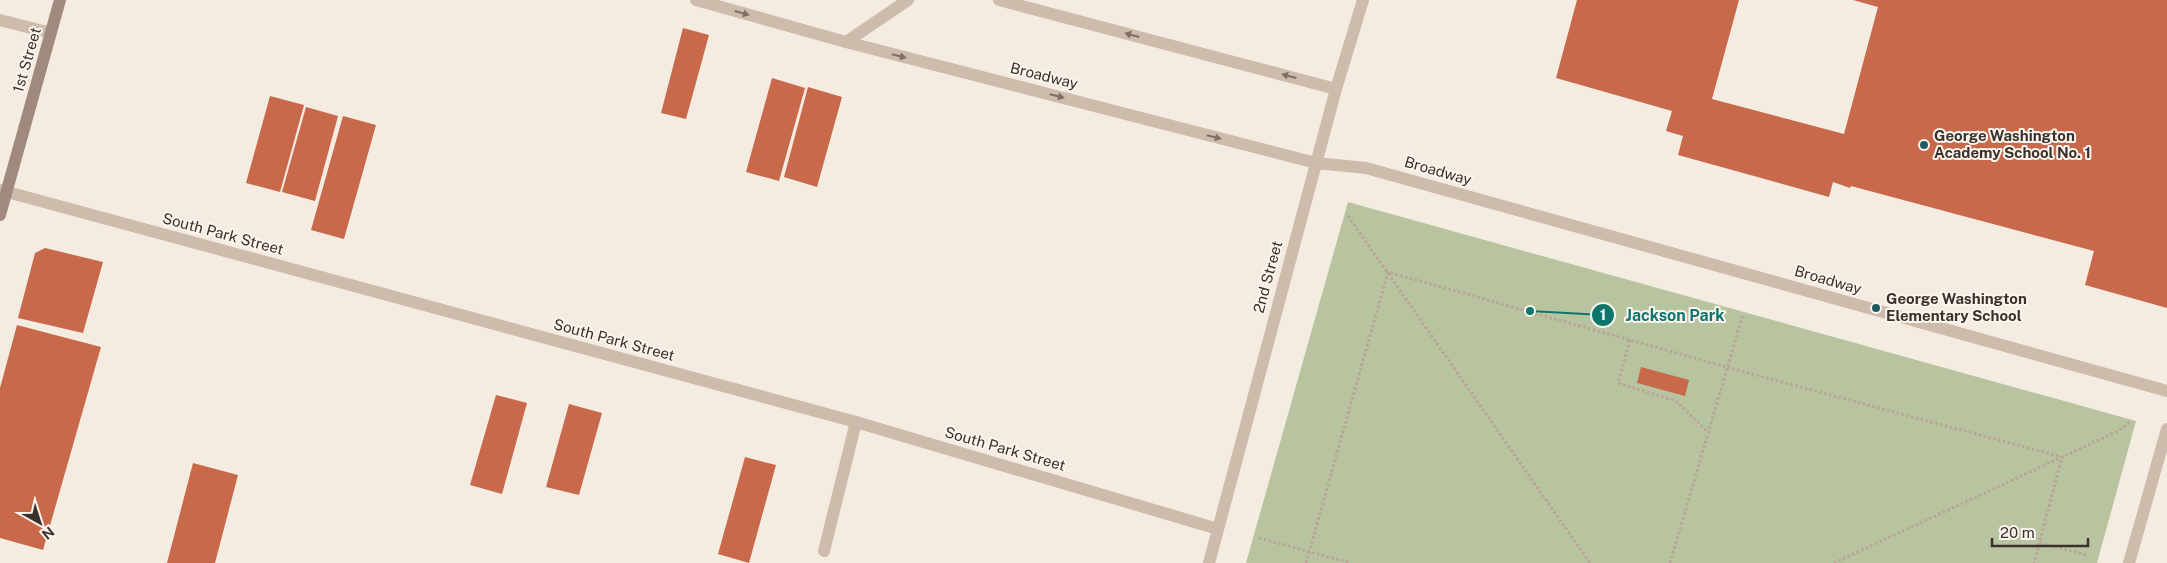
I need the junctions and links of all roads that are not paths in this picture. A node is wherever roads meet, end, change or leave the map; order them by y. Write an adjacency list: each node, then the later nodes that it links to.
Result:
1 (60, 0): 7 (street, 1st Street)
2 (696, 0): 8 (street, Broadway, one-way to 8)
3 (908, 0): 8 (street)
4 (999, 0): 9 (street, one-way to 4)
5 (1364, 0): 9 (street, 2nd Street)
6 (0, 20): 7 (street)
7 (51, 33): 11 (street, 1st Street)
8 (846, 42): 10 (street, Broadway, one-way to 10)
9 (1336, 88): 10 (street, 2nd Street)
10 (1316, 163): 13 (street, Broadway); 16 (street, 2nd Street)
11 (3, 191): 12 (street, 1st Street); 14 (street, South Park Street)
12 (0, 215)
13 (2167, 391)
14 (856, 422): 16 (street, South Park Street); 17 (street)
15 (2167, 429): 19 (street)
16 (1218, 529): 18 (street, 2nd Street)
17 (824, 551)
18 (1209, 563)
19 (2129, 563)

